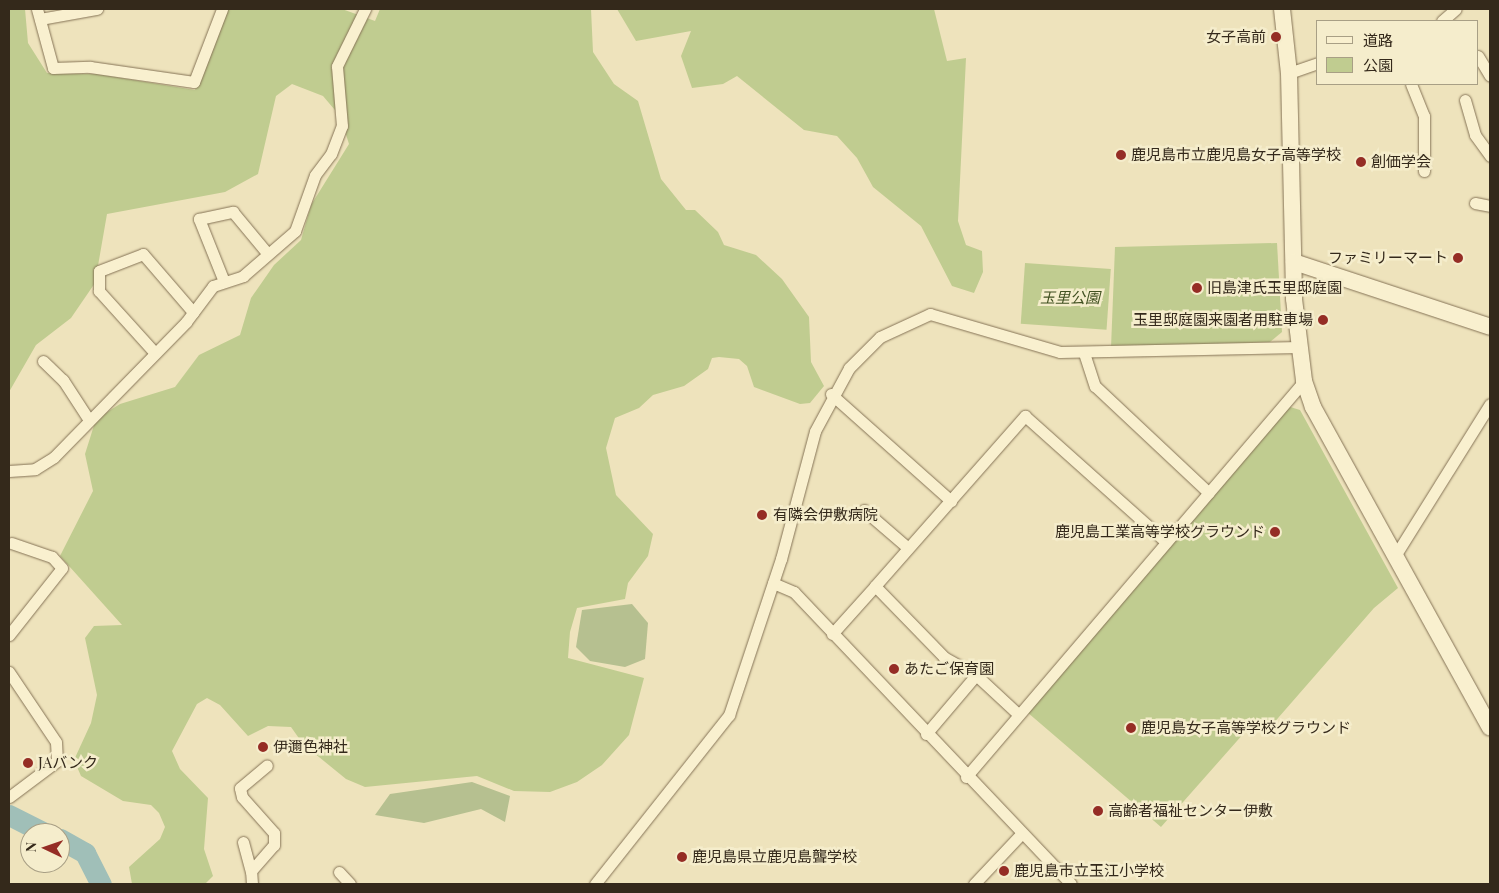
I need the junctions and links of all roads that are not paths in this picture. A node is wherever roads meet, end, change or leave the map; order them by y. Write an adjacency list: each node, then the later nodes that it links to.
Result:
1 (98, 9): 6 (street)
2 (222, 9): 6 (street)
3 (365, 9): 18 (street)
4 (1282, 9): 10 (street)
5 (1456, 9): 7 (street)
6 (39, 14)
7 (1443, 20)
8 (1479, 58): 11 (street)
9 (1316, 64): 10 (street)
10 (1289, 73): 19 (street)
11 (1490, 76)
12 (1411, 85): 15 (street)
13 (1465, 100): 14 (street)
14 (1490, 156)
15 (1424, 171)
16 (1474, 203): 17 (street)
17 (1490, 206)
18 (267, 253): 20 (street); 20 (street)
19 (1294, 262): 22 (street); 23 (street)
20 (223, 279): 21 (street)
21 (193, 312): 24 (street); 24 (street)
22 (1490, 327)
23 (1299, 347): 25 (street); 27 (street)
24 (155, 353): 30 (street)
25 (1084, 353): 28 (street); 32 (street)
26 (43, 361): 30 (street)
27 (1304, 381): 32 (street); 38 (street)
28 (831, 394): 33 (street); 39 (street)
29 (1490, 404): 38 (street)
30 (89, 420): 31 (street)
31 (9, 471)
32 (1209, 493): 35 (street)
33 (951, 501): 35 (street); 37 (street)
34 (864, 510): 37 (street)
35 (1166, 542): 45 (street)
36 (11, 543): 42 (street)
37 (908, 548): 40 (street)
38 (1395, 556): 46 (street)
39 (774, 583): 41 (street); 57 (street)
40 (875, 586): 41 (street); 44 (street)
41 (832, 634): 47 (street)
42 (9, 635)
43 (9, 672): 50 (street)
44 (976, 675): 45 (street); 47 (street)
45 (1018, 714): 49 (street)
46 (1490, 727)
47 (926, 734): 49 (street)
48 (268, 765): 53 (street)
49 (966, 777): 51 (street)
50 (9, 797)
51 (1020, 834): 58 (street); 59 (street)
52 (244, 842): 53 (street)
53 (251, 871): 55 (street)
54 (339, 872): 56 (street)
55 (252, 884)
56 (350, 884)
57 (595, 884)
58 (974, 884)
59 (1072, 884)

